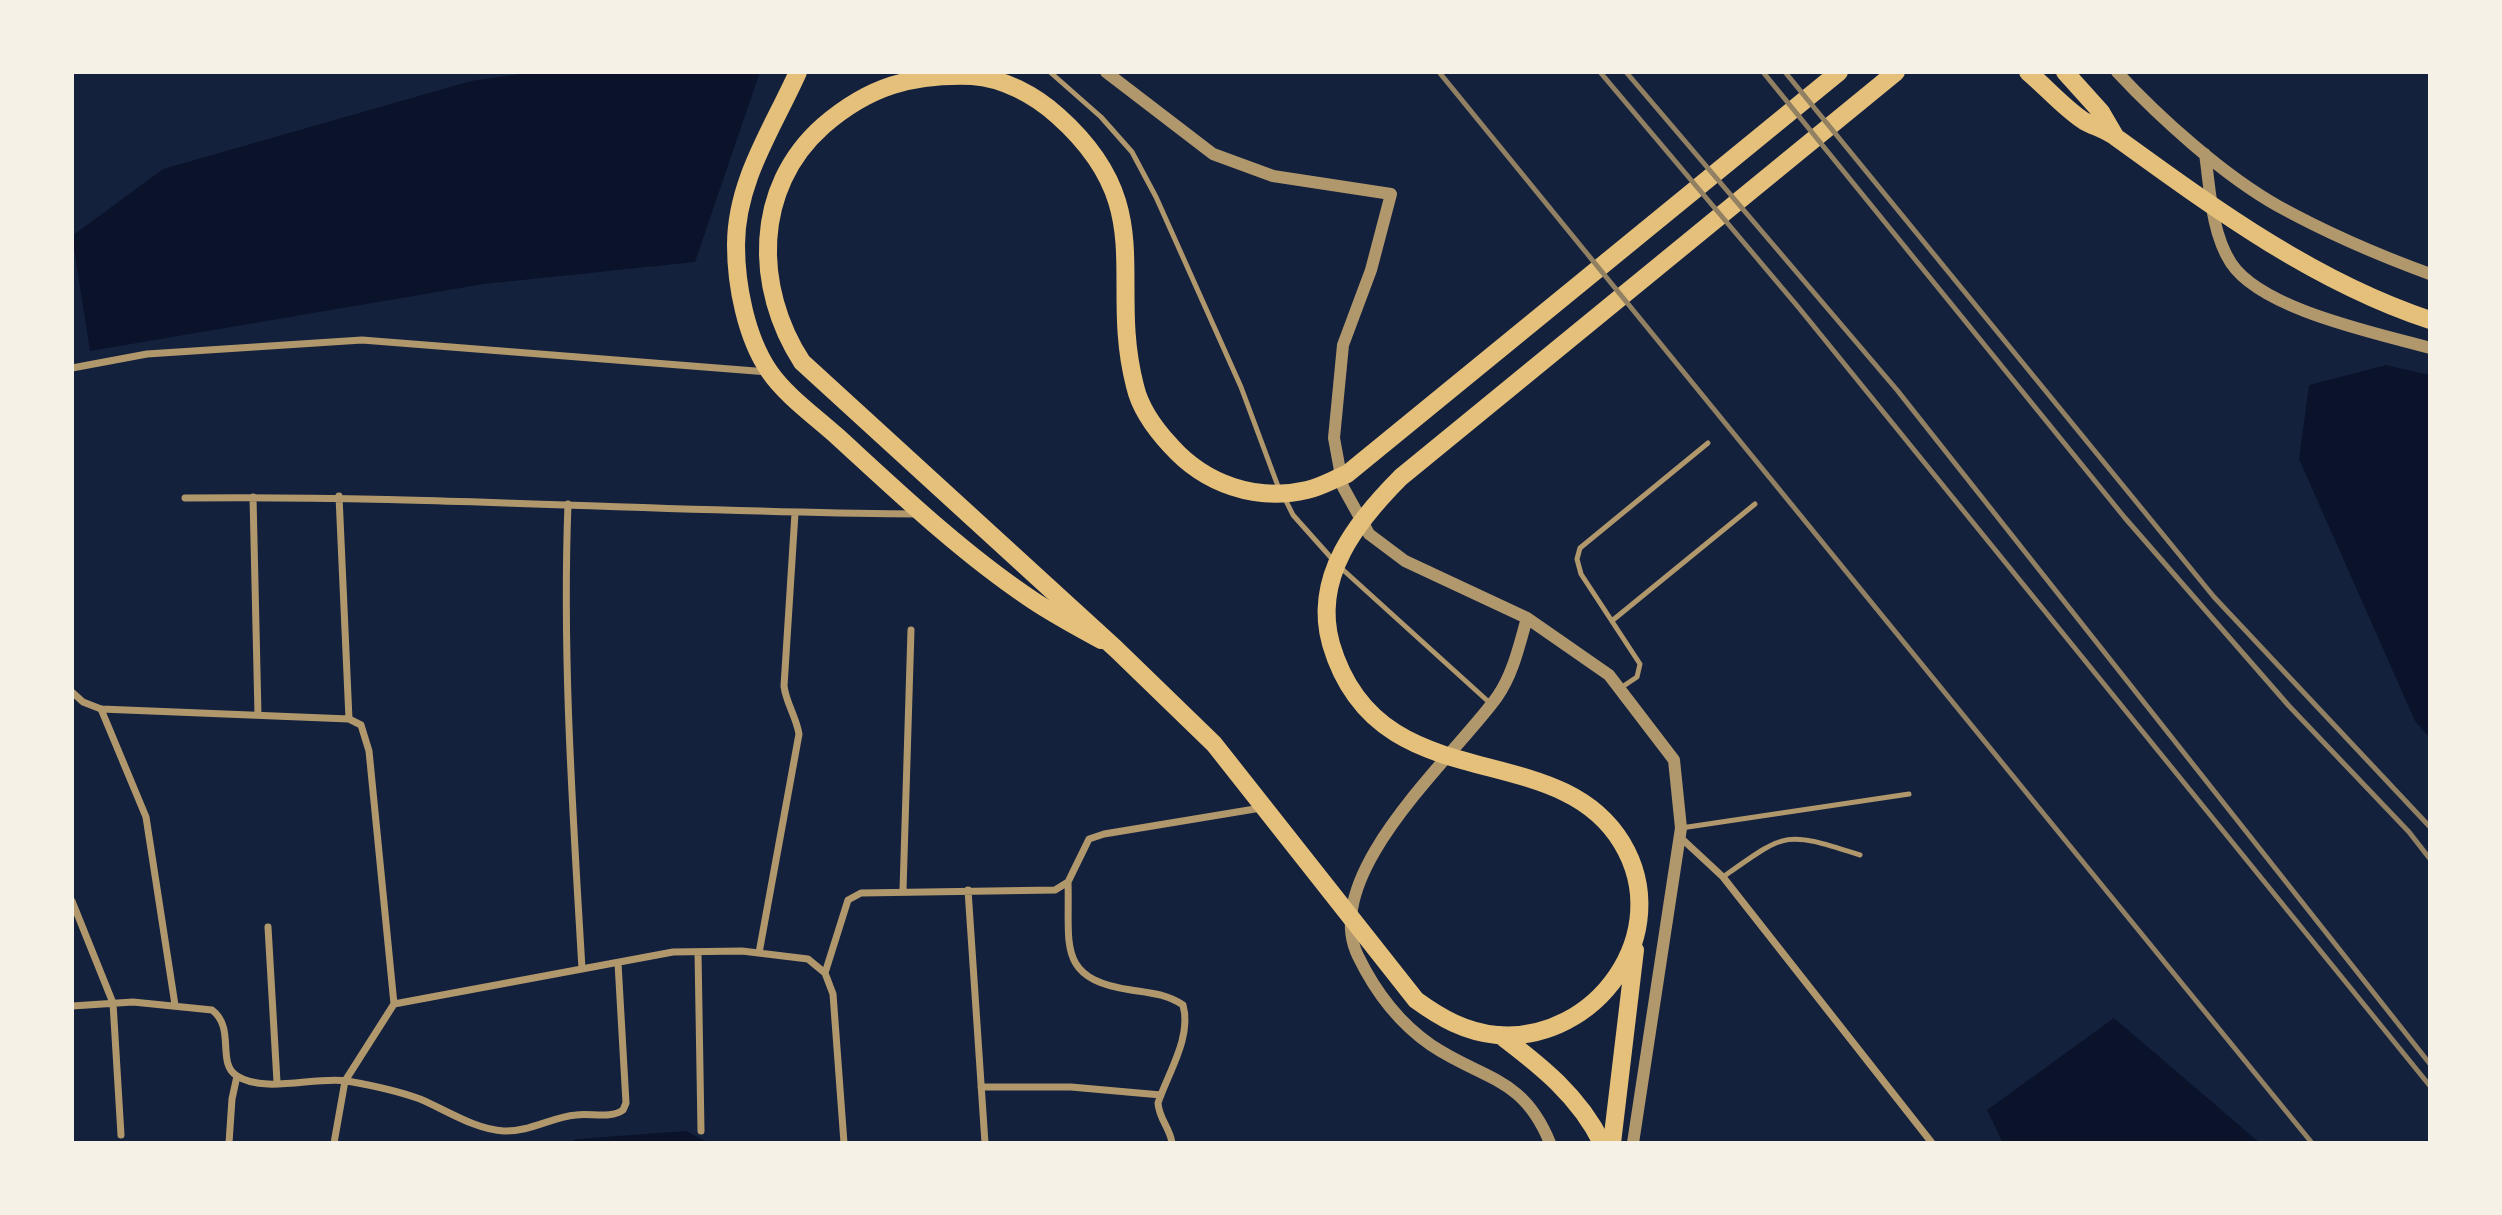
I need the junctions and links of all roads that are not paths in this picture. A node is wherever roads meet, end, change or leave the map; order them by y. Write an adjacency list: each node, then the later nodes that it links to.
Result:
1 (798, 72): 17 (main road)
2 (988, 72): 10 (main road)
3 (1050, 72): 32 (lane)
4 (1106, 72): 26 (street)
5 (1839, 72): 10 (main road)
6 (1896, 72): 47 (main road)
7 (2028, 72): 11 (main road)
8 (2066, 72): 11 (main road)
9 (2117, 72): 12 (street)
10 (1020, 89): 29 (main road)
11 (2115, 136): 14 (main road)
12 (2206, 153): 13 (street); 15 (street)
13 (2430, 274)
14 (2430, 320)
15 (2430, 348)
16 (72, 368): 17 (street)
17 (770, 372): 25 (main road)
18 (1707, 443): 27 (lane)
19 (339, 496): 20 (street); 22 (street); 35 (street)
20 (253, 497): 21 (street); 34 (street)
21 (186, 498)
22 (568, 504): 24 (street); 51 (street)
23 (1755, 504): 27 (lane)
24 (796, 513): 25 (street); 49 (street)
25 (925, 514): 29 (main road)
26 (1527, 618): 30 (street); 32 (street)
27 (1612, 620): 30 (lane)
28 (911, 630): 42 (street)
29 (1116, 649): 37 (main road)
30 (1619, 689): 38 (street)
31 (72, 692): 33 (street)
32 (1491, 704): 45 (street)
33 (101, 709): 34 (street); 55 (street)
34 (258, 715): 35 (street)
35 (349, 719): 54 (street)
36 (1909, 794): 38 (lane)
37 (1265, 807): 41 (street); 45 (main road)
38 (1681, 833): 40 (street); 73 (street)
39 (1860, 855): 40 (lane)
40 (1723, 877): 74 (street)
41 (1068, 882): 43 (street); 62 (street)
42 (903, 890): 43 (street); 52 (street)
43 (968, 890): 61 (street)
44 (72, 901): 53 (street)
45 (1348, 917): 57 (main road); 70 (street)
46 (268, 927): 60 (street)
47 (1637, 940): 57 (main road); 72 (main road)
48 (698, 952): 49 (street); 50 (street); 63 (street)
49 (760, 953): 52 (street)
50 (618, 962): 51 (street); 59 (street)
51 (582, 969): 54 (street)
52 (825, 973): 67 (street)
53 (113, 1003): 55 (street); 56 (street); 64 (street)
54 (394, 1004): 59 (street)
55 (175, 1005): 58 (street)
56 (72, 1006)
57 (1500, 1035): 71 (main road)
58 (237, 1076): 60 (street); 65 (street)
59 (345, 1080): 60 (street); 66 (street)
60 (276, 1082)
61 (981, 1087): 62 (street); 68 (street)
62 (1161, 1095): 69 (street)
63 (701, 1131)
64 (121, 1135)
65 (229, 1143)
66 (334, 1143)
67 (844, 1143)
68 (985, 1143)
69 (1172, 1143)
70 (1550, 1143)
71 (1602, 1143)
72 (1612, 1143)
73 (1633, 1143)
74 (1932, 1143)

